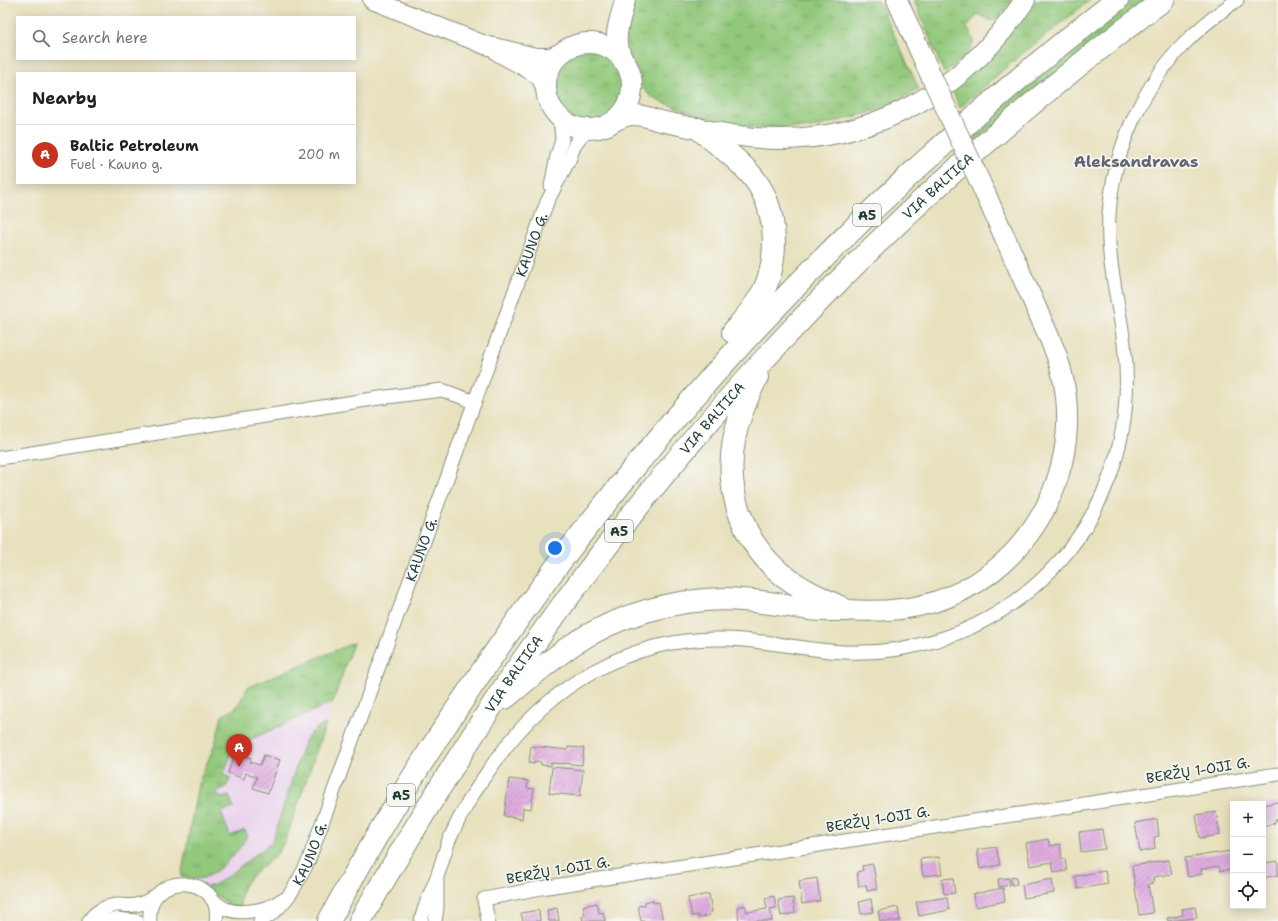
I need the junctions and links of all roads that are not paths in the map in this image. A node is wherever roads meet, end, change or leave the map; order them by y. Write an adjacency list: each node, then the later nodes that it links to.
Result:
1 (372, 0): 9 (main road)
2 (616, 0): 10 (main road)
3 (624, 0): 12 (main road)
4 (897, 0): 23 (main road, bridge)
5 (1025, 0): 17 (main road)
6 (1116, 0): 21 (highway, VIA BALTICA / A5)
7 (1162, 0): 19 (highway, VIA BALTICA / A5)
8 (1237, 0): 26 (street)
9 (485, 44): 11 (main road); 14 (main road)
10 (583, 44): 11 (main road); 12 (main road)
11 (564, 51): 14 (main road)
12 (622, 60): 13 (main road)
13 (631, 79): 16 (main road); 17 (main road)
14 (546, 91): 15 (main road)
15 (556, 114): 16 (main road); 18 (street, KAUNO G.)
16 (605, 125): 17 (main road); 18 (street, KAUNO G.)
17 (700, 129): 21 (highway)
18 (547, 202): 20 (street, KAUNO G.)
19 (765, 358): 23 (highway); 24 (highway, VIA BALTICA / A5)
20 (475, 402): 22 (street); 28 (street, KAUNO G.)
21 (643, 456): 36 (highway, VIA BALTICA / A5)
22 (0, 458)
23 (846, 610): 24 (highway)
24 (486, 715): 37 (highway, VIA BALTICA / A5)
25 (1278, 774): 40 (street, BERŽŲ 1-OJI G.)
26 (438, 875): 38 (street); 39 (street)
27 (158, 894): 29 (street); 30 (street); 33 (street)
28 (289, 894): 29 (street); 35 (street, KAUNO G.)
29 (211, 898): 34 (street)
30 (89, 921)
31 (99, 921): 32 (street)
32 (137, 921)
33 (150, 921)
34 (216, 921)
35 (260, 921)
36 (328, 921)
37 (360, 921)
38 (421, 921)
39 (435, 921)
40 (488, 921)

